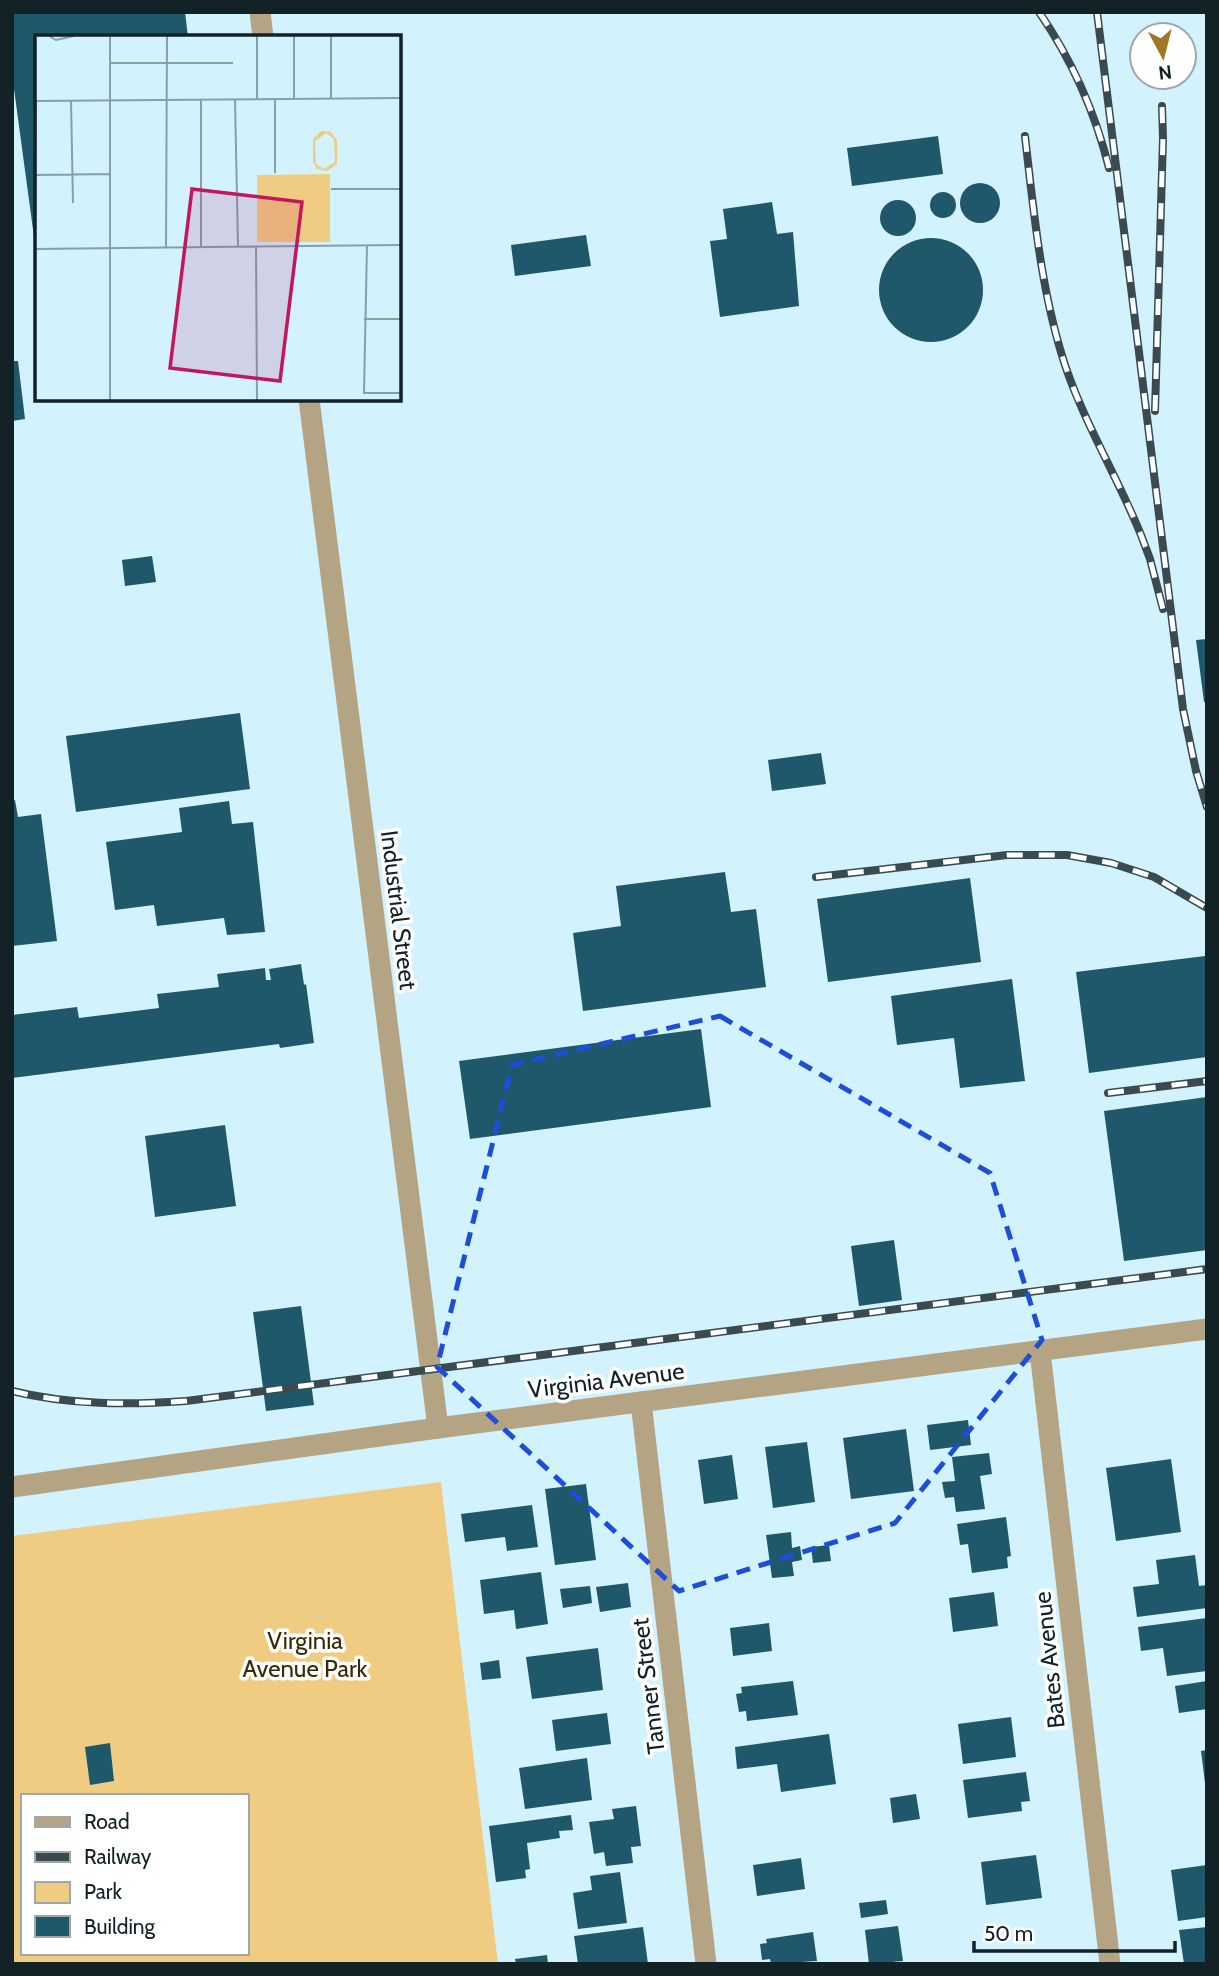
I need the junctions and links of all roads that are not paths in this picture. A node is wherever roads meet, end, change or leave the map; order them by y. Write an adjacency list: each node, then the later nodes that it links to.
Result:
1 (260, 12): 2 (street)
2 (263, 35)
3 (309, 401): 7 (street, Industrial Street)
4 (1207, 1329): 5 (street, Virginia Avenue)
5 (1040, 1351): 6 (street, Virginia Avenue); 10 (street, Bates Avenue)
6 (641, 1402): 7 (street, Virginia Avenue); 9 (street, Tanner Street)
7 (438, 1428): 8 (street, Virginia Avenue)
8 (12, 1487)
9 (706, 1964)
10 (1110, 1964)

